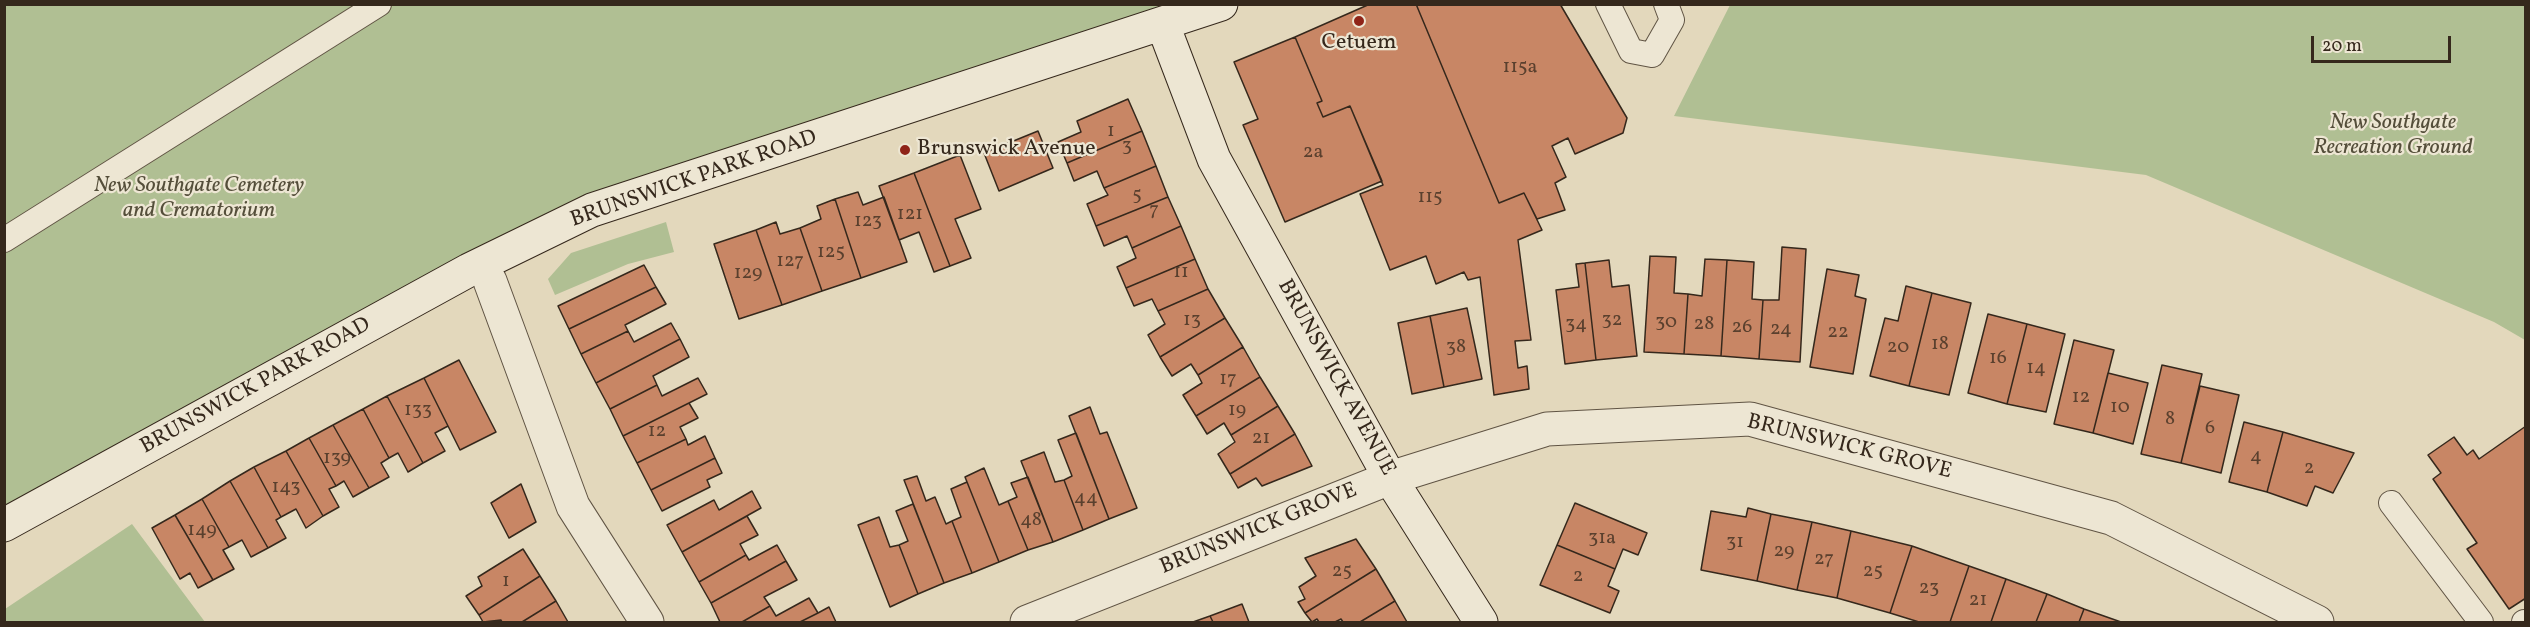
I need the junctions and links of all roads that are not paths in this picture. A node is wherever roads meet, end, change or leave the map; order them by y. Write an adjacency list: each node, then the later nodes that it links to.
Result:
1 (379, 4): 6 (lane)
2 (1221, 4): 5 (street, BRUNSWICK PARK ROAD)
3 (1608, 4): 4 (lane)
4 (1666, 4)
5 (1163, 25): 8 (street, BRUNSWICK AVENUE); 10 (street, BRUNSWICK PARK ROAD)
6 (4, 240)
7 (490, 281): 11 (street)
8 (1390, 478): 12 (street, BRUNSWICK GROVE); 13 (street, BRUNSWICK AVENUE); 14 (street, BRUNSWICK GROVE)
9 (2391, 503): 15 (lane)
10 (4, 525)
11 (647, 622)
12 (1027, 622)
13 (1481, 622)
14 (2317, 622)
15 (2481, 622)

